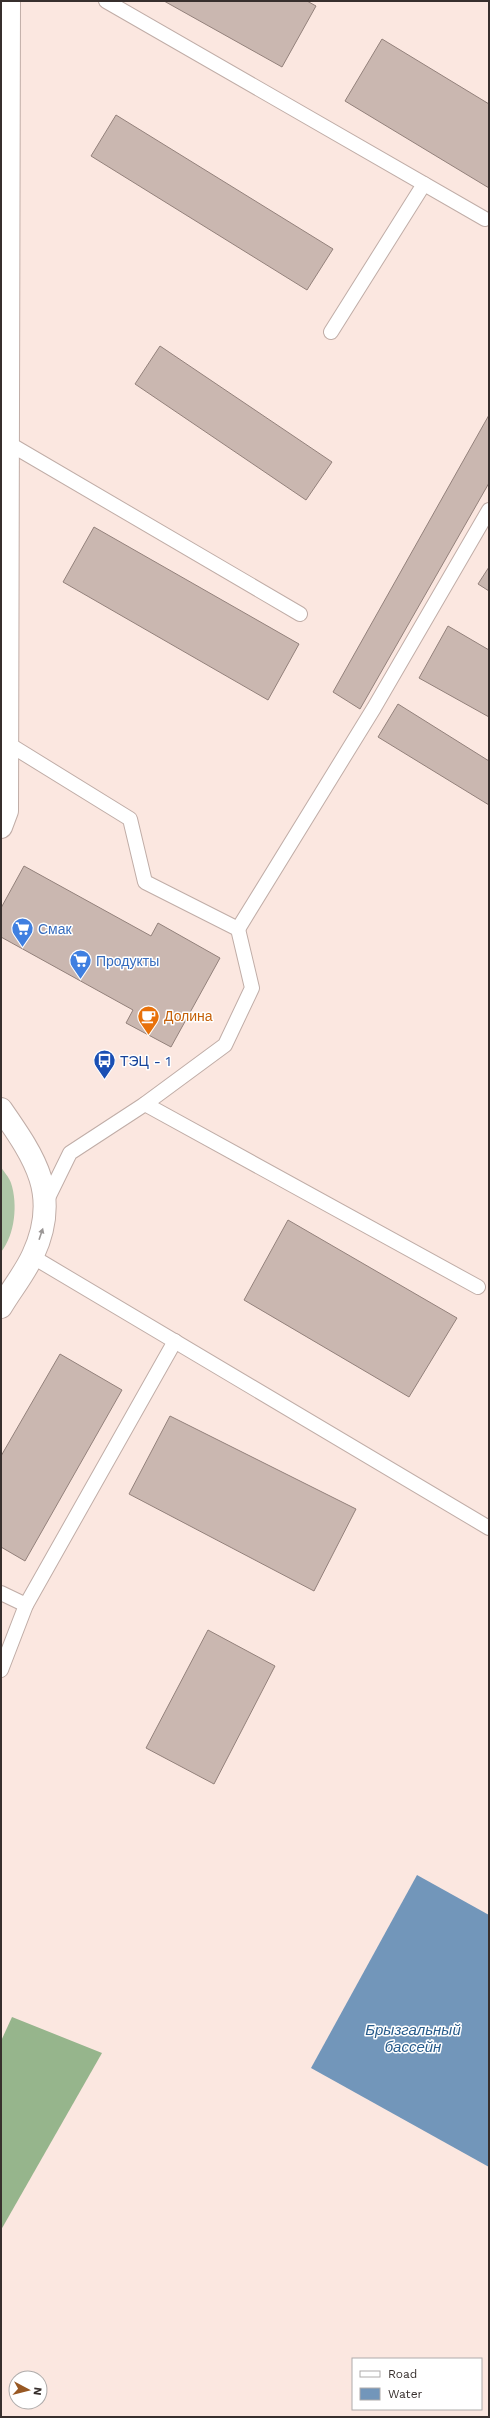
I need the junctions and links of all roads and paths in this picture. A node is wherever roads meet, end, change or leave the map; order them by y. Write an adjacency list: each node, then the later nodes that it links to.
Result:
1 (9, 1): 6 (street)
2 (106, 1): 3 (lane)
3 (424, 184): 4 (lane); 5 (lane)
4 (485, 219)
5 (331, 332)
6 (8, 443): 8 (lane); 9 (street)
7 (489, 510): 11 (lane)
8 (300, 614)
9 (7, 744): 10 (street); 11 (lane)
10 (1, 827)
11 (238, 929): 12 (lane)
12 (145, 1104): 16 (lane); 19 (lane)
13 (1, 1109): 15 (street)
14 (1, 1121): 15 (street)
15 (25, 1144): 16 (street)
16 (46, 1202): 17 (street, one-way to 16)
17 (33, 1257): 18 (street); 21 (lane)
18 (9, 1287): 20 (street)
19 (478, 1287)
20 (1, 1307)
21 (175, 1341): 22 (lane); 24 (lane)
22 (489, 1528)
23 (1, 1593): 24 (lane)
24 (26, 1605): 25 (lane)
25 (1, 1670)

